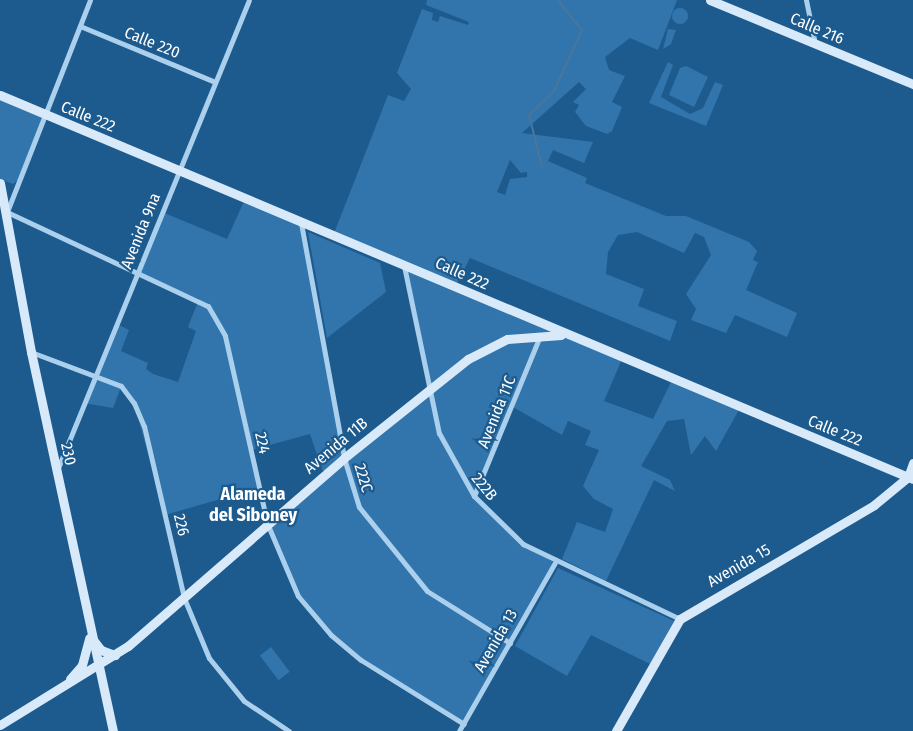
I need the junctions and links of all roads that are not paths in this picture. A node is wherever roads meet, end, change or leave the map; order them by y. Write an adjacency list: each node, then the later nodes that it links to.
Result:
1 (90, 0): 5 (street)
2 (249, 0): 7 (street, Avenida 9na)
3 (710, 0): 6 (street, Calle 216)
4 (806, 0): 6 (street)
5 (80, 26): 7 (street, Calle 220); 10 (street)
6 (815, 44): 8 (street, Calle 216)
7 (215, 82): 11 (street, Avenida 9na)
8 (913, 84)
9 (0, 94): 10 (street, Calle 222)
10 (43, 114): 11 (street, Calle 222); 13 (street)
11 (179, 171): 14 (street, Calle 222); 16 (street, Avenida 9na)
12 (0, 183): 13 (street, 230)
13 (7, 212): 16 (street, 224); 19 (street, 230)
14 (301, 223): 15 (street, Calle 222); 22 (street, 222C)
15 (404, 265): 17 (street, Calle 222); 21 (street, 222B)
16 (137, 273): 20 (street, Avenida 9na); 27 (street, 224)
17 (563, 335): 18 (street, Avenida 11B); 25 (street, Calle 222)
18 (540, 336): 21 (street, Avenida 11B); 26 (street, Avenida 11C)
19 (31, 352): 20 (street, 226); 24 (street, 230)
20 (95, 376): 24 (street, Avenida 9na); 29 (street, 226)
21 (429, 389): 22 (street, Avenida 11B); 26 (street, 222B)
22 (344, 458): 27 (street, Avenida 11B); 33 (street, 222C)
23 (913, 462): 25 (street)
24 (57, 471): 31 (street, 230)
25 (910, 478): 30 (street, Avenida 15)
26 (474, 496): 28 (street, 222B)
27 (267, 524): 29 (street, Avenida 11B); 37 (street, 224)
28 (555, 563): 30 (street, 222B); 33 (street, Avenida 13)
29 (184, 598): 34 (street, Avenida 11B); 40 (street, 226)
30 (680, 619): 42 (street, Avenida 15)
31 (88, 620): 32 (street, 230); 36 (street)
32 (91, 635): 34 (street); 35 (street, 230)
33 (510, 643): 37 (street, Avenida 13)
34 (115, 655): 35 (street, Avenida 11B)
35 (98, 667): 36 (street, Avenida 11B); 39 (street, 230)
36 (60, 689): 38 (street, Avenida 11B)
37 (464, 724): 41 (street, Avenida 13)
38 (0, 725)
39 (113, 731)
40 (290, 731)
41 (459, 731)
42 (616, 731)

